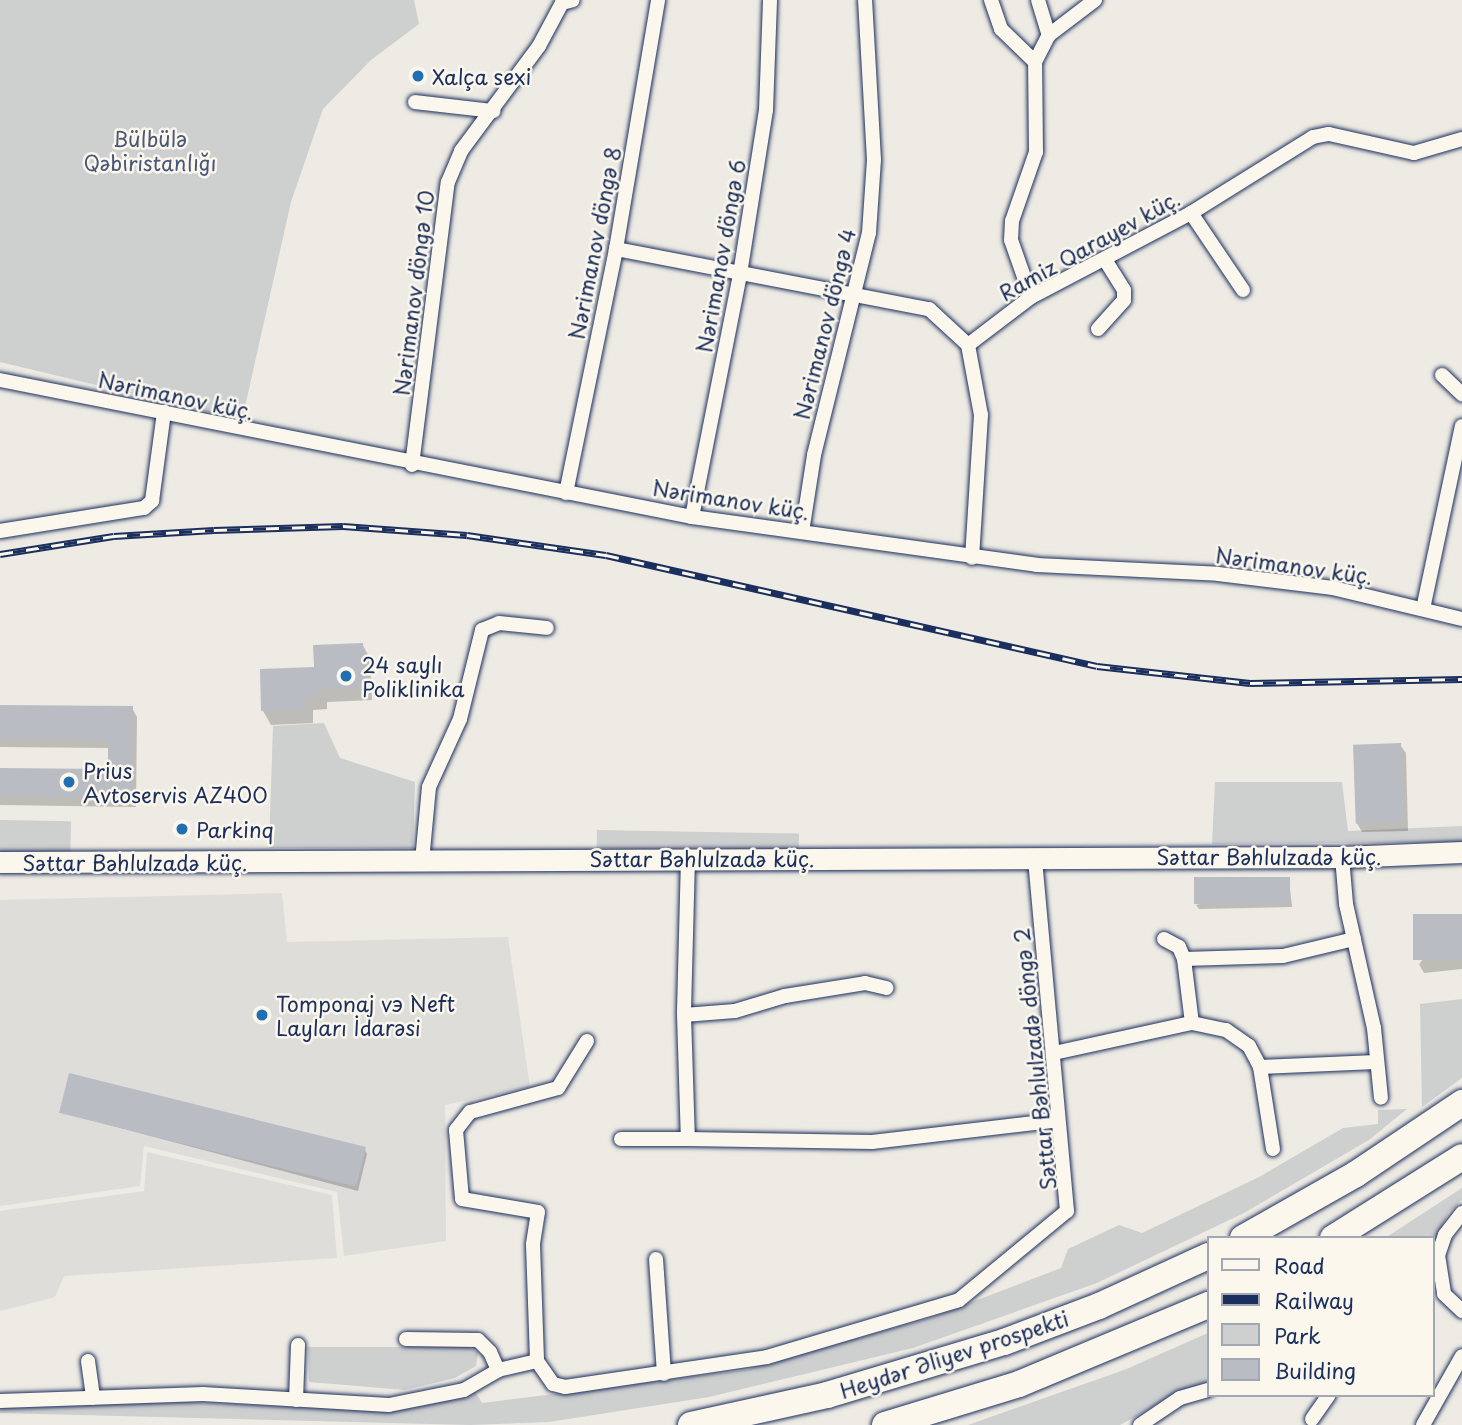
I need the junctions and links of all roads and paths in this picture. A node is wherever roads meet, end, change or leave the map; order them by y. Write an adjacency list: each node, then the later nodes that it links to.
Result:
1 (658, 0): 14 (street, Nərimanov döngə 8)
2 (770, 0): 16 (street, Nərimanov döngə 6)
3 (865, 0): 18 (street, Nərimanov döngə 4)
4 (991, 0): 9 (street)
5 (1038, 0): 8 (street)
6 (1095, 0): 8 (street)
7 (563, 1): 11 (street, Nərimanov döngə 10)
8 (1049, 35): 9 (street)
9 (1035, 62): 19 (street)
10 (415, 103): 11 (street)
11 (493, 111): 27 (street, Nərimanov döngə 10)
12 (1462, 139): 13 (street, Ramiz Qarayev küç.)
13 (1191, 213): 15 (street, Ramiz Qarayev küç.); 17 (street)
14 (616, 249): 16 (street); 28 (street, Nərimanov döngə 8)
15 (1106, 261): 19 (street, Ramiz Qarayev küç.); 20 (street)
16 (740, 274): 18 (street); 29 (street, Nərimanov döngə 6)
17 (1243, 290)
18 (855, 296): 21 (street); 31 (street, Nərimanov döngə 4)
19 (1031, 297): 21 (street, Ramiz Qarayev küç.)
20 (1098, 329)
21 (968, 345): 32 (street)
22 (1442, 375): 24 (street)
23 (0, 380): 25 (street, Nərimanov küç.)
24 (1462, 394)
25 (164, 412): 27 (street, Nərimanov küç.); 30 (street)
26 (1462, 426): 33 (street)
27 (412, 464): 28 (street, Nərimanov küç.)
28 (566, 493): 29 (street, Nərimanov küç.)
29 (692, 517): 31 (street, Nərimanov küç.)
30 (0, 531)
31 (802, 531): 32 (street, Nərimanov küç.)
32 (972, 558): 33 (street, Nərimanov küç.)
33 (1423, 609): 34 (street, Nərimanov küç.)
34 (1462, 619)
35 (547, 628): 40 (street)
36 (1462, 852): 38 (main road, Səttar Bəhlulzadə küç.)
37 (1035, 857): 38 (main road, Səttar Bəhlulzadə küç.); 39 (main road, Səttar Bəhlulzadə küç.); 49 (street, Səttar Bəhlulzadə döngə 2)
38 (1342, 857): 43 (street)
39 (688, 858): 40 (main road, Səttar Bəhlulzadə küç.); 46 (street)
40 (422, 861): 41 (main road, Səttar Bəhlulzadə küç.)
41 (0, 862)
42 (1164, 939): 44 (street)
43 (1354, 939): 44 (street); 50 (street)
44 (1184, 959): 47 (street)
45 (886, 988): 46 (street)
46 (684, 1014): 56 (street)
47 (1192, 1023): 49 (street); 51 (street)
48 (587, 1041): 71 (street)
49 (1054, 1053): 54 (street, Səttar Bəhlulzadə döngə 2)
50 (1376, 1062): 51 (street); 52 (street)
51 (1260, 1067): 57 (street)
52 (1381, 1098)
53 (1462, 1103): 60 (highway)
54 (1058, 1120): 56 (street); 73 (street, Səttar Bəhlulzadə döngə 2)
55 (621, 1139): 56 (street)
56 (688, 1139)
57 (1273, 1149)
58 (1462, 1157): 61 (highway)
59 (1462, 1213): 64 (street)
60 (1247, 1236)
61 (1336, 1236)
62 (1206, 1257): 80 (highway, Heydər Əliyev prospekti)
63 (656, 1259): 73 (street)
64 (1438, 1297): 66 (street)
65 (1206, 1306): 81 (highway)
66 (1462, 1311)
67 (406, 1339): 72 (street)
68 (298, 1345): 77 (street)
69 (1462, 1356): 83 (street)
70 (88, 1361): 76 (street)
71 (537, 1361): 72 (street); 73 (street, Səttar Bəhlulzadə döngə 2)
72 (498, 1370): 77 (street)
73 (664, 1374)
74 (1206, 1391): 82 (street)
75 (1328, 1397): 79 (street)
76 (93, 1398): 77 (street); 78 (street)
77 (296, 1400)
78 (0, 1401)
79 (1312, 1419)
80 (691, 1425)
81 (885, 1425)
82 (1140, 1425)
83 (1423, 1425)

